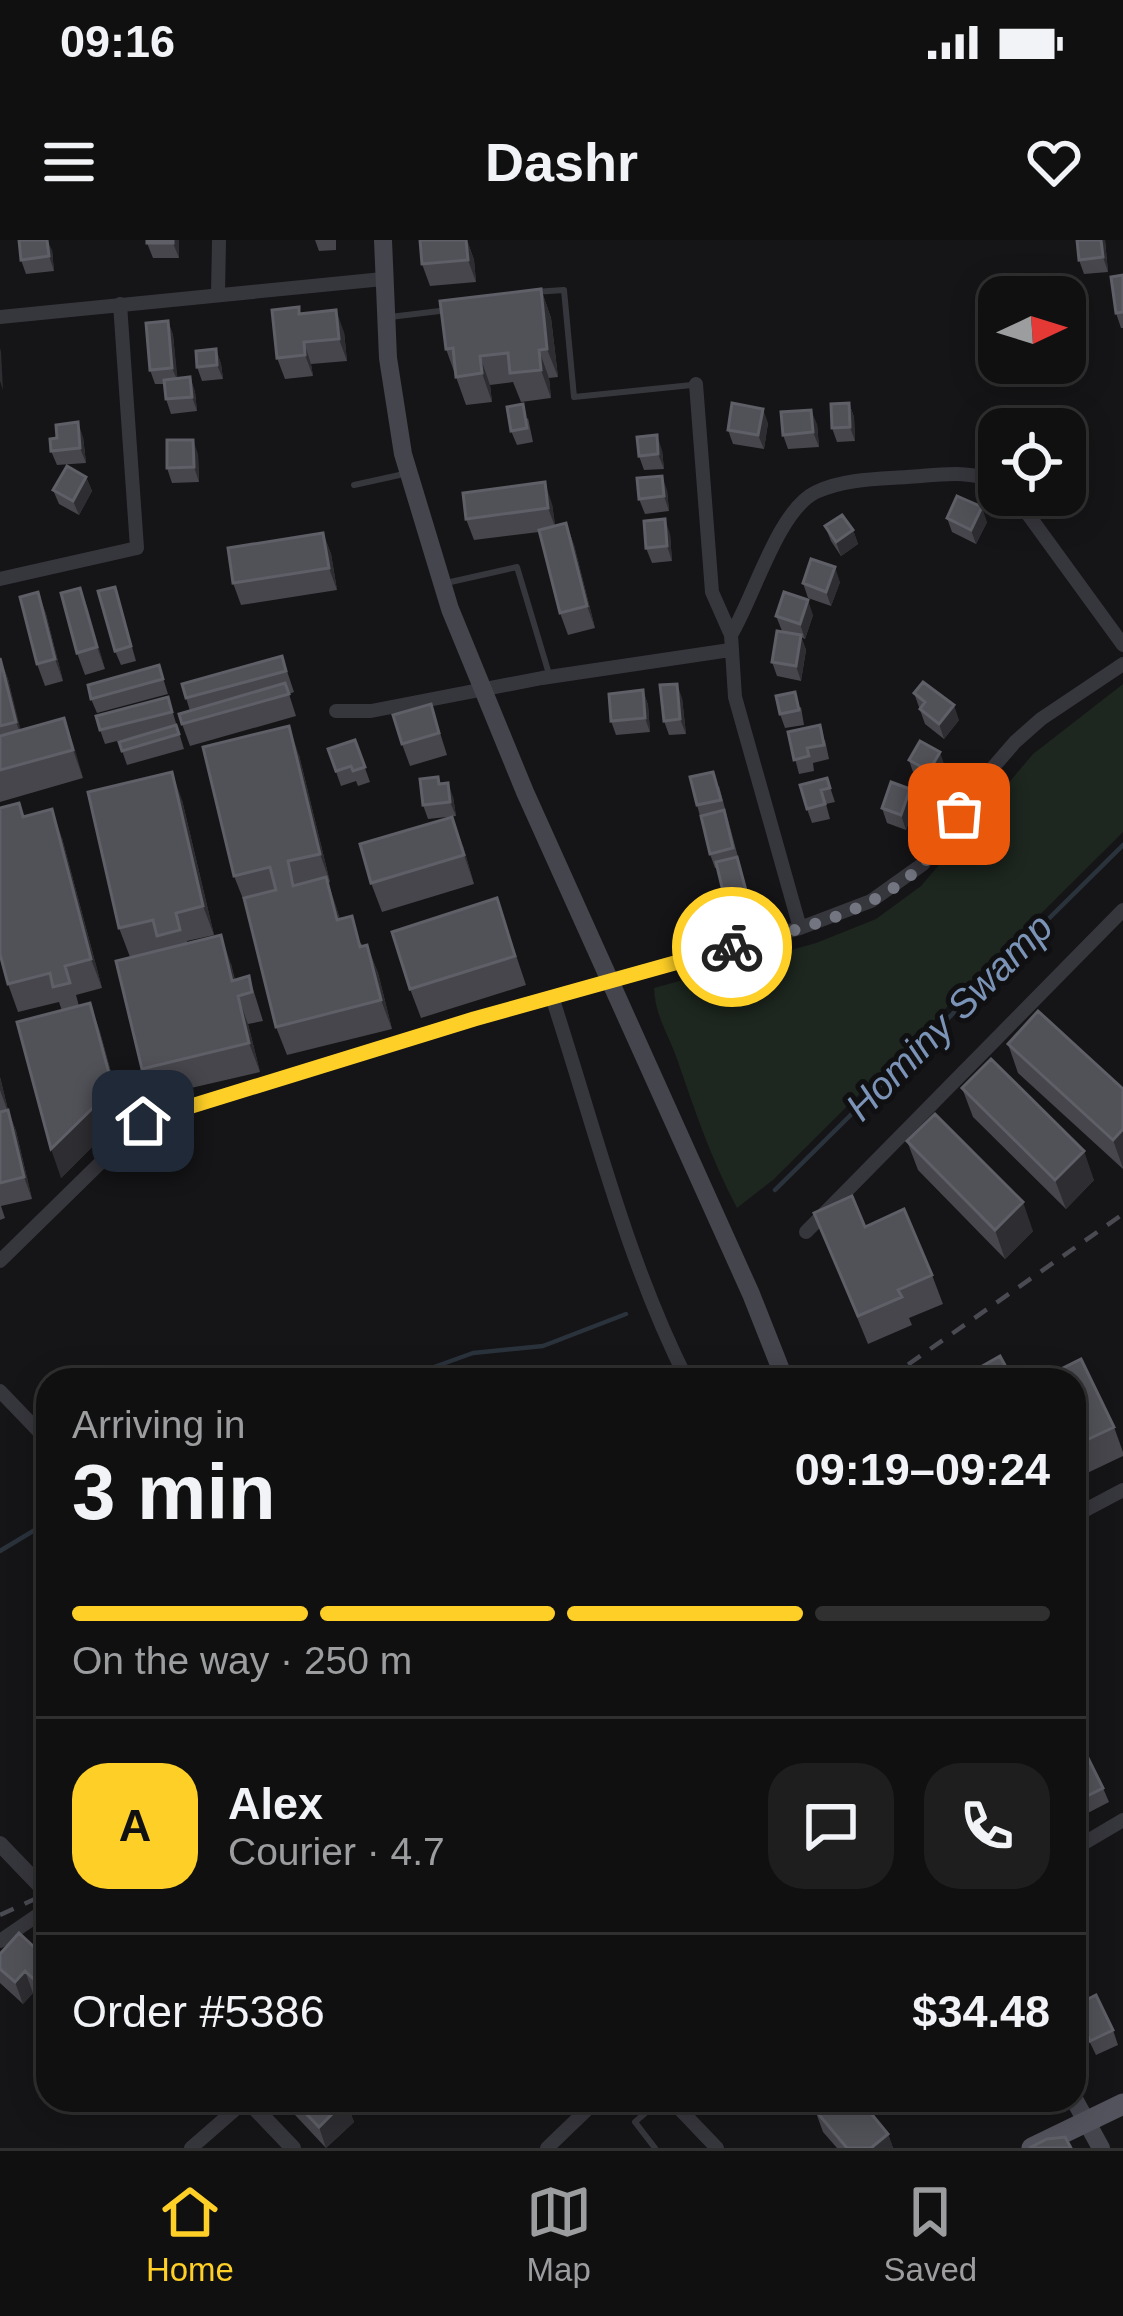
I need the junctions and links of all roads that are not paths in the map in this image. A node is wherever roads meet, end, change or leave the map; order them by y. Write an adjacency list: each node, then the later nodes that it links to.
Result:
1 (219, 240): 5 (street)
2 (383, 240): 3 (main road)
3 (383, 278): 5 (street); 9 (main road)
4 (525, 293): 10 (lane)
5 (218, 294): 6 (street)
6 (120, 304): 8 (street); 15 (street)
7 (458, 309): 9 (lane)
8 (0, 317)
9 (386, 317): 11 (main road)
10 (696, 384): 17 (street)
11 (408, 473): 13 (lane); 16 (main road)
12 (978, 476): 17 (street)
13 (355, 484)
14 (1030, 516): 18 (street)
15 (0, 579)
16 (441, 584): 20 (lane); 21 (main road)
17 (730, 642): 20 (street); 24 (street)
18 (1123, 645)
19 (1123, 664): 24 (street)
20 (550, 677): 21 (street)
21 (484, 690): 22 (street); 25 (main road)
22 (336, 711)
23 (1123, 910): 27 (street)
24 (800, 928): 25 (street)
25 (610, 979): 26 (street); 30 (main road)
26 (552, 997): 28 (street); 29 (street)
27 (806, 1232)
28 (0, 1261)
29 (682, 1368)
30 (781, 1368)
31 (0, 1391): 32 (street)
32 (36, 1428)
33 (1123, 1490): 34 (street)
34 (1086, 1510)
35 (1123, 1820): 36 (street)
36 (1086, 1843)
37 (0, 1844): 38 (street)
38 (36, 1878)
39 (36, 1916): 40 (street)
40 (0, 1941)
41 (1123, 2104): 48 (main road)
42 (232, 2112): 49 (street)
43 (258, 2112): 50 (street)
44 (584, 2112): 51 (street)
45 (646, 2112): 52 (lane)
46 (682, 2112): 53 (street)
47 (1081, 2112): 48 (main road)
48 (1087, 2122): 54 (main road); 55 (main road)
49 (191, 2148)
50 (293, 2148)
51 (547, 2148)
52 (655, 2148)
53 (717, 2148)
54 (1032, 2148)
55 (1101, 2148)

